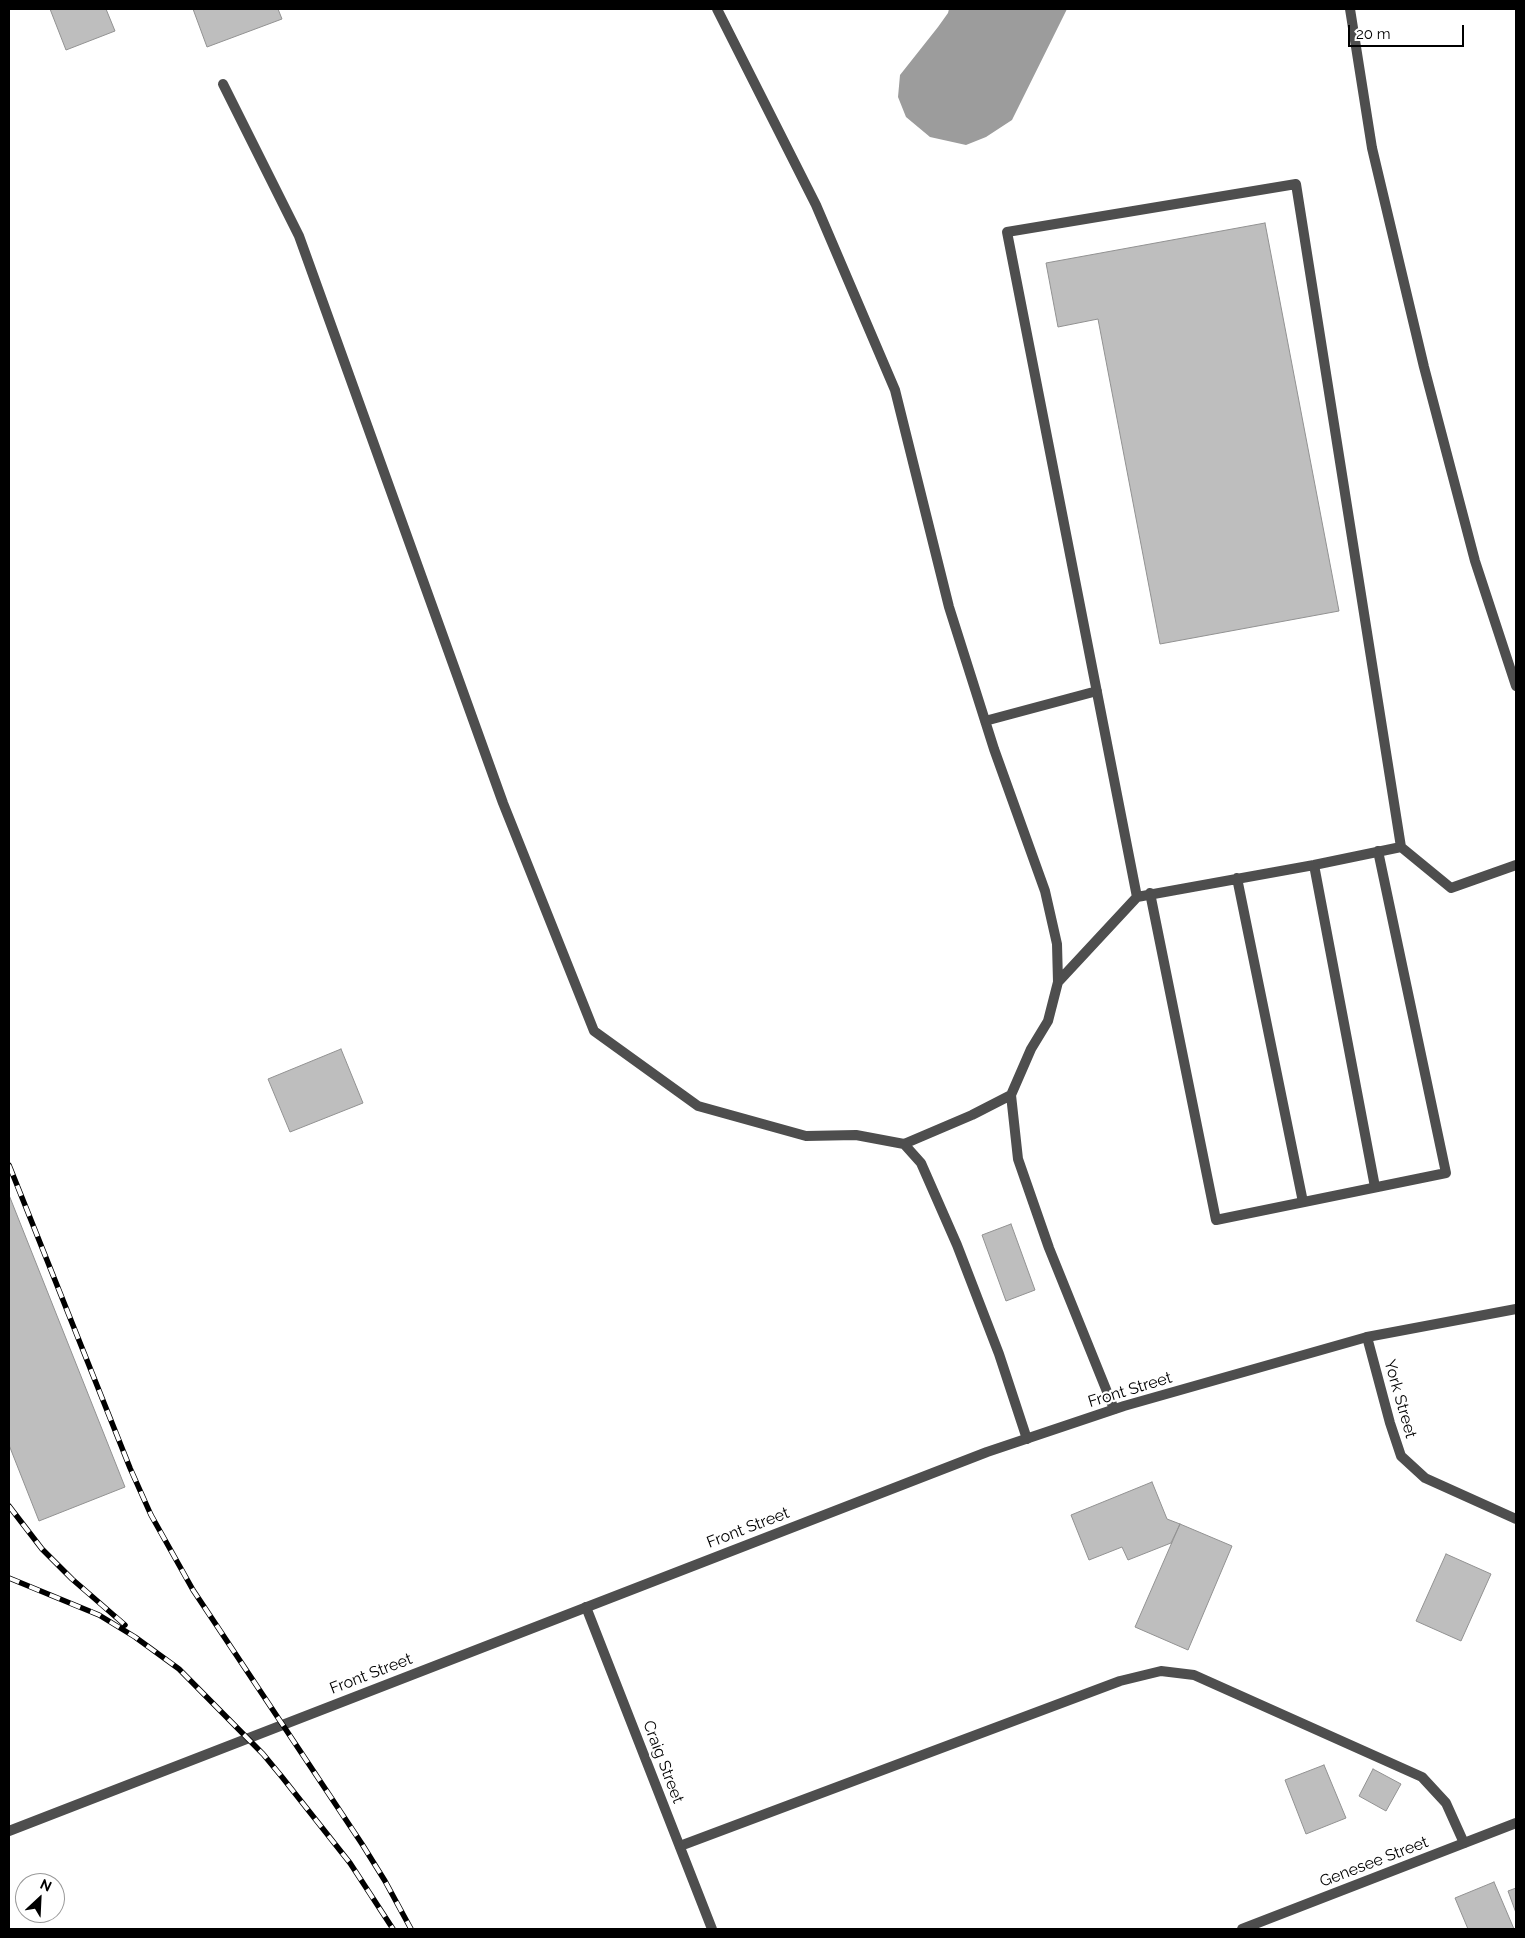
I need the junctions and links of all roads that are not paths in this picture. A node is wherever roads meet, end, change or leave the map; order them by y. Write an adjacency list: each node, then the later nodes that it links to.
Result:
1 (716, 9): 6 (street)
2 (1350, 9): 4 (street)
3 (223, 84): 16 (street)
4 (1516, 686)
5 (1096, 691): 6 (street); 7 (street); 13 (street)
6 (985, 721): 14 (street)
7 (1401, 847): 8 (street); 10 (street)
8 (1378, 851): 9 (street); 17 (street)
9 (1314, 864): 11 (street); 17 (street)
10 (1516, 865)
11 (1236, 878): 12 (street); 18 (street)
12 (1150, 894): 13 (street); 18 (street)
13 (1136, 897): 14 (street)
14 (1058, 982): 15 (street)
15 (1011, 1095): 16 (street); 21 (street)
16 (904, 1144): 22 (street)
17 (1375, 1187): 18 (street)
18 (1303, 1202)
19 (1516, 1309): 20 (street, Front Street)
20 (1368, 1337): 21 (street, Front Street); 23 (street, York Street)
21 (1114, 1409): 22 (street, Front Street)
22 (1026, 1439): 24 (street, Front Street)
23 (1516, 1519)
24 (586, 1606): 26 (street, Front Street); 28 (street, Craig Street)
25 (1516, 1823): 27 (street, Genesee Street)
26 (9, 1831)
27 (1464, 1843): 28 (street); 30 (street, Genesee Street)
28 (680, 1846): 29 (street, Craig Street)
29 (712, 1929)
30 (1242, 1929)

